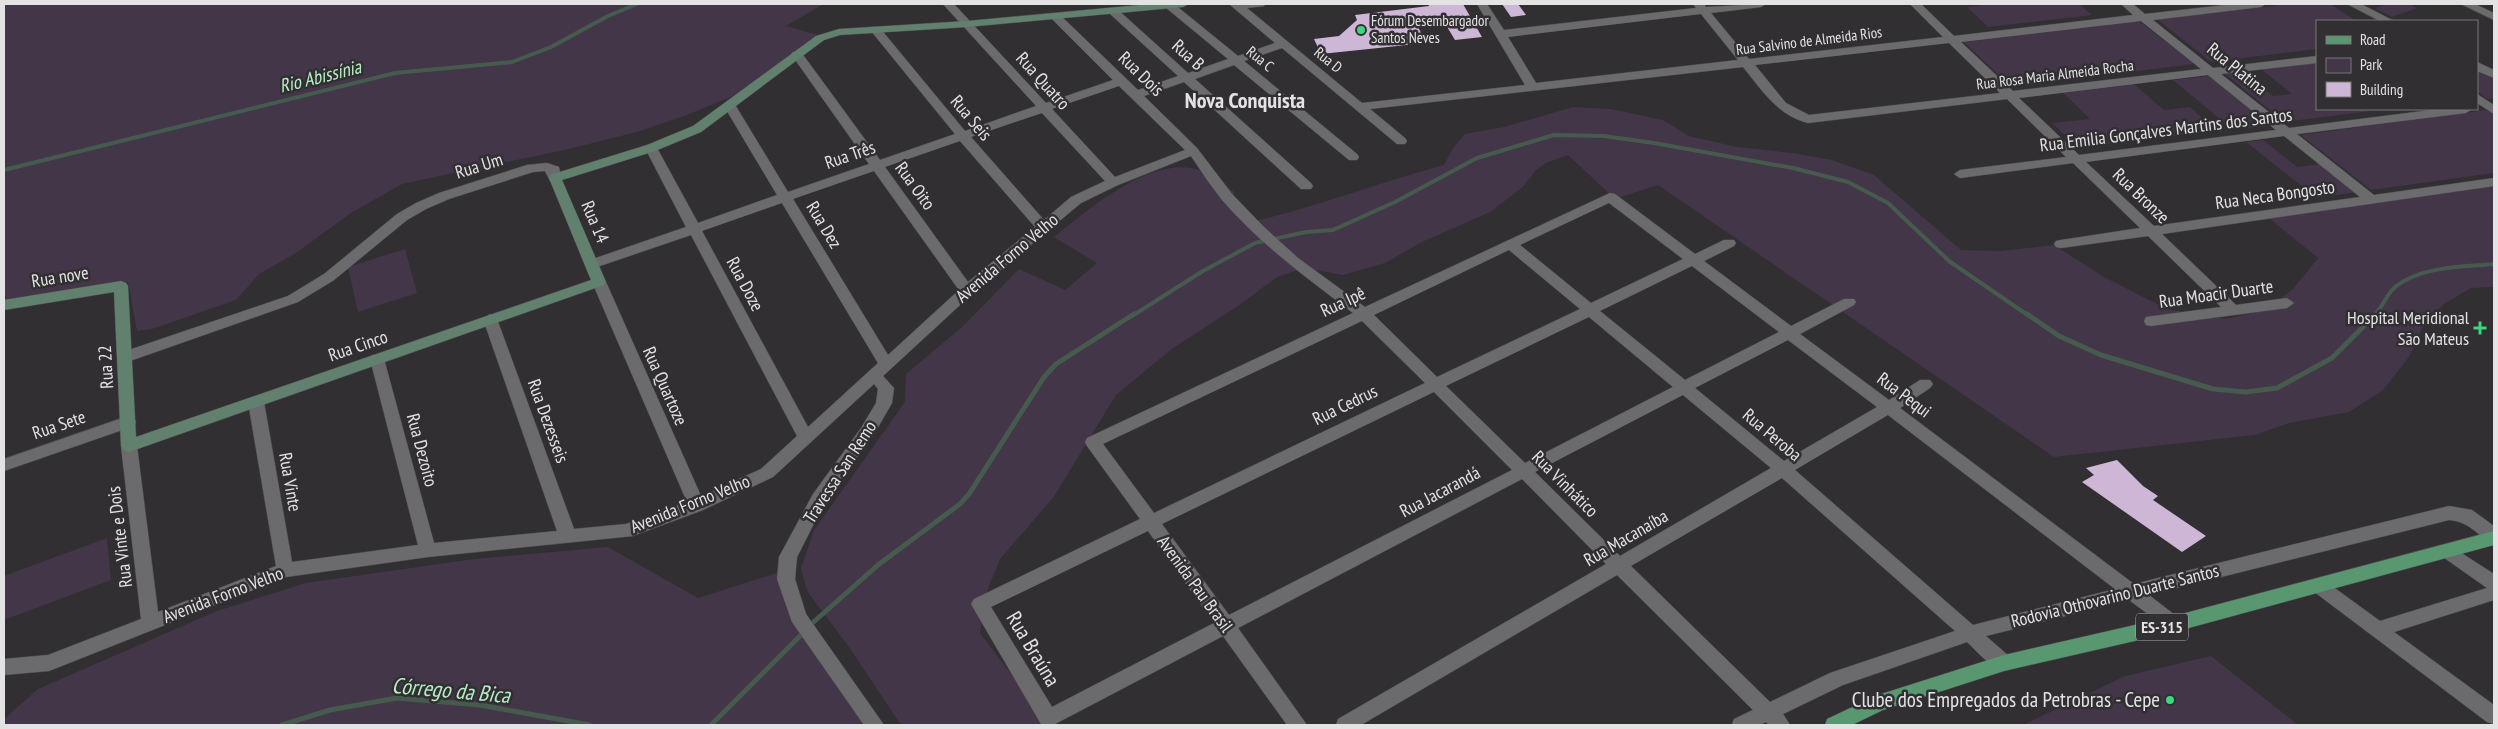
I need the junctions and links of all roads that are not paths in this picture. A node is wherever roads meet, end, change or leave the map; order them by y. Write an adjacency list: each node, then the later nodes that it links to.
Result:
1 (948, 4): 21 (street, Rua Quatro)
2 (1183, 4): 12 (street)
3 (1260, 4): 13 (street)
4 (1482, 4): 23 (street)
5 (1761, 4): 14 (street)
6 (1916, 4): 24 (street, Rua Bronze)
7 (2126, 4): 18 (street, Rua Platina)
8 (2261, 4): 18 (street, Rua Salvino de Almeida Rios)
9 (2340, 4): 19 (street)
10 (2353, 4): 20 (street)
11 (2467, 4): 17 (street)
12 (1169, 5): 15 (street); 28 (street, Rua C)
13 (1236, 5): 25 (street, Rua D)
14 (1700, 7): 23 (street); 29 (street)
15 (1113, 11): 16 (street); 33 (street, Rua B)
16 (1055, 16): 21 (street); 34 (street, Rua Dois)
17 (2494, 16)
18 (2144, 18): 24 (street, Rua Salvino de Almeida Rios); 31 (street, Rua Platina)
19 (2364, 20)
20 (2386, 20)
21 (967, 24): 22 (street); 42 (street, Rua Quatro)
22 (875, 29): 26 (street); 45 (street, Rua Seis)
23 (1501, 34): 35 (street)
24 (1951, 39): 29 (street, Rua Salvino de Almeida Rios); 37 (street, Rua Bronze)
25 (1283, 44): 28 (street); 40 (street, Rua D)
26 (797, 54): 39 (street); 51 (street, Rua Oito)
27 (2316, 59): 31 (street, Rua Rosa Maria Almeida Rocha)
28 (1236, 60): 33 (street); 49 (street, Rua C)
29 (1748, 63): 35 (street, Rua Salvino de Almeida Rios); 37 (street, Rua Rosa Maria Almeida Rocha)
30 (2478, 67): 32 (street)
31 (2212, 72): 37 (street, Rua Rosa Maria Almeida Rocha); 44 (street, Rua Platina)
32 (2494, 75)
33 (1186, 78): 36 (street); 56 (street, Rua B)
34 (1121, 81): 36 (street, Rua Dois); 42 (street, Rua Três)
35 (1532, 86): 40 (street, Rua Salvino de Almeida Rios)
36 (1136, 95): 48 (street, Rua Dois)
37 (2012, 97): 50 (street, Rua Bronze)
38 (2478, 99): 41 (street)
39 (730, 106): 47 (street); 57 (street, Rua Dez)
40 (1360, 106): 46 (street, Rua D)
41 (2488, 107)
42 (1043, 108): 45 (street, Rua Três); 54 (street, Rua Quatro)
43 (2459, 110): 44 (street, Rua Emilia Gonçalves Martins dos Santos)
44 (2289, 133): 50 (street, Rua Emilia Gonçalves Martins dos Santos); 59 (street, Rua Platina)
45 (963, 136): 51 (street, Rua Três); 60 (street, Rua Seis)
46 (1400, 141)
47 (651, 148): 53 (street); 61 (street, Rua Doze)
48 (1193, 151): 54 (street, Avenida Forno Velho); 76 (street, Rua Dois)
49 (1353, 157)
50 (2077, 159): 52 (street, Rua Emilia Gonçalves Martins dos Santos); 62 (street, Rua Bronze)
51 (877, 166): 57 (street, Rua Três); 70 (street, Rua Oito)
52 (1960, 174)
53 (556, 178): 67 (street, Rua 14); 80 (street, Rua Um)
54 (1113, 182): 60 (street, Avenida Forno Velho)
55 (2494, 182): 59 (street, Rua Neca Bongosto)
56 (1306, 186)
57 (785, 197): 61 (street, Rua Três); 82 (street, Rua Dez)
58 (1610, 197): 64 (street, Rua Ipê); 66 (street, Rua Pequi)
59 (2372, 200): 62 (street, Rua Neca Bongosto)
60 (1043, 227): 70 (street, Avenida Forno Velho)
61 (694, 229): 67 (street, Rua Três); 90 (street, Rua Doze)
62 (2154, 232): 65 (street, Rua Neca Bongosto); 75 (street, Rua Bronze)
63 (1729, 243): 66 (street, Rua Cedrus)
64 (1510, 244): 74 (street, Rua Peroba); 76 (street, Rua Ipê)
65 (2061, 244)
66 (1693, 260): 74 (street, Rua Cedrus); 79 (street, Rua Pequi)
67 (592, 264): 68 (street, Rua 14)
68 (599, 282): 77 (street, Rua Cinco); 96 (street, Rua Quartoze)
69 (122, 286): 73 (street, Rua nove); 80 (street, Rua 22)
70 (967, 291): 82 (street, Avenida Forno Velho)
71 (1849, 302): 79 (street, Rua Jacarandá)
72 (2286, 303): 75 (street, Rua Moacir Duarte)
73 (4, 305)
74 (1589, 309): 84 (street, Rua Cedrus); 86 (street, Rua Peroba)
75 (2234, 311): 78 (street, Rua Moacir Duarte)
76 (1363, 313): 84 (street, Rua Vinhático); 91 (street, Rua Ipê)
77 (490, 320): 81 (street, Rua Cinco); 98 (street, Rua Dezesseis)
78 (2151, 322)
79 (1790, 333): 86 (street, Rua Jacarandá); 88 (street, Rua Pequi)
80 (125, 357): 89 (street, Rua 22)
81 (377, 359): 87 (street, Rua Cinco); 100 (street, Rua Dezoito)
82 (886, 364): 83 (street, Avenida Forno Velho)
83 (874, 376): 90 (street, Avenida Forno Velho); 119 (street, Travessa San Remo)
84 (1435, 384): 95 (street, Rua Vinhático); 97 (street, Rua Cedrus)
85 (1925, 384): 88 (street, Rua Macanaíba)
86 (1684, 388): 94 (street, Rua Peroba); 95 (street, Rua Jacarandá)
87 (256, 402): 92 (street, Rua Cinco); 103 (street, Rua Vinte)
88 (1888, 408): 94 (street, Rua Macanaíba); 106 (street, Rua Pequi)
89 (128, 422): 92 (street, Rua 22); 93 (street, Rua Sete)
90 (806, 438): 96 (street, Avenida Forno Velho)
91 (1093, 442): 97 (street, Avenida Pau Brasil)
92 (129, 446): 109 (street, Rua Vinte e Dois)
93 (4, 465)
94 (1783, 469): 102 (street, Rua Macanaíba); 113 (street, Rua Peroba)
95 (1524, 471): 102 (street, Rua Vinhático); 111 (street, Rua Jacarandá)
96 (697, 504): 98 (street, Avenida Forno Velho)
97 (1150, 521): 108 (street, Rua Cedrus); 111 (street, Avenida Pau Brasil)
98 (568, 537): 100 (street, Avenida Forno Velho)
99 (2494, 537): 101 (main road, Rodovia Othovarino Duarte Santos / ES-315); 106 (street, Rodovia Othovarino Duarte Santos)
100 (428, 550): 103 (street, Avenida Forno Velho)
101 (2449, 552): 104 (street); 105 (main road, Rodovia Othovarino Duarte Santos / ES-315)
102 (1619, 565): 116 (street, Rua Vinhático); 121 (street, Rua Macanaíba)
103 (285, 570): 109 (street, Avenida Forno Velho)
104 (2494, 583)
105 (2319, 586): 110 (main road, Rodovia Othovarino Duarte Santos / ES-315); 112 (street)
106 (2131, 592): 110 (street, Rua Pequi); 113 (street, Rodovia Othovarino Duarte Santos)
107 (2494, 593): 112 (street)
108 (980, 604): 118 (street, Rua Braúna)
109 (150, 624): 115 (street, Avenida Forno Velho)
110 (2174, 624): 114 (main road, Rodovia Othovarino Duarte Santos / ES-315)
111 (1226, 626): 118 (street, Rua Jacarandá); 120 (street, Avenida Pau Brasil)
112 (2378, 629): 117 (street)
113 (1970, 633): 114 (street, Rua Peroba); 116 (street, Rodovia Othovarino Duarte Santos)
114 (2004, 663): 124 (main road, Rodovia Othovarino Duarte Santos / ES-315)
115 (4, 667)
116 (1768, 712): 122 (street, Rodovia Othovarino Duarte Santos); 123 (street, Rua Vinhático)
117 (2494, 716)
118 (1048, 718)
119 (875, 725)
120 (1298, 725)
121 (1345, 725)
122 (1741, 725)
123 (1781, 725)
124 (1834, 725)

